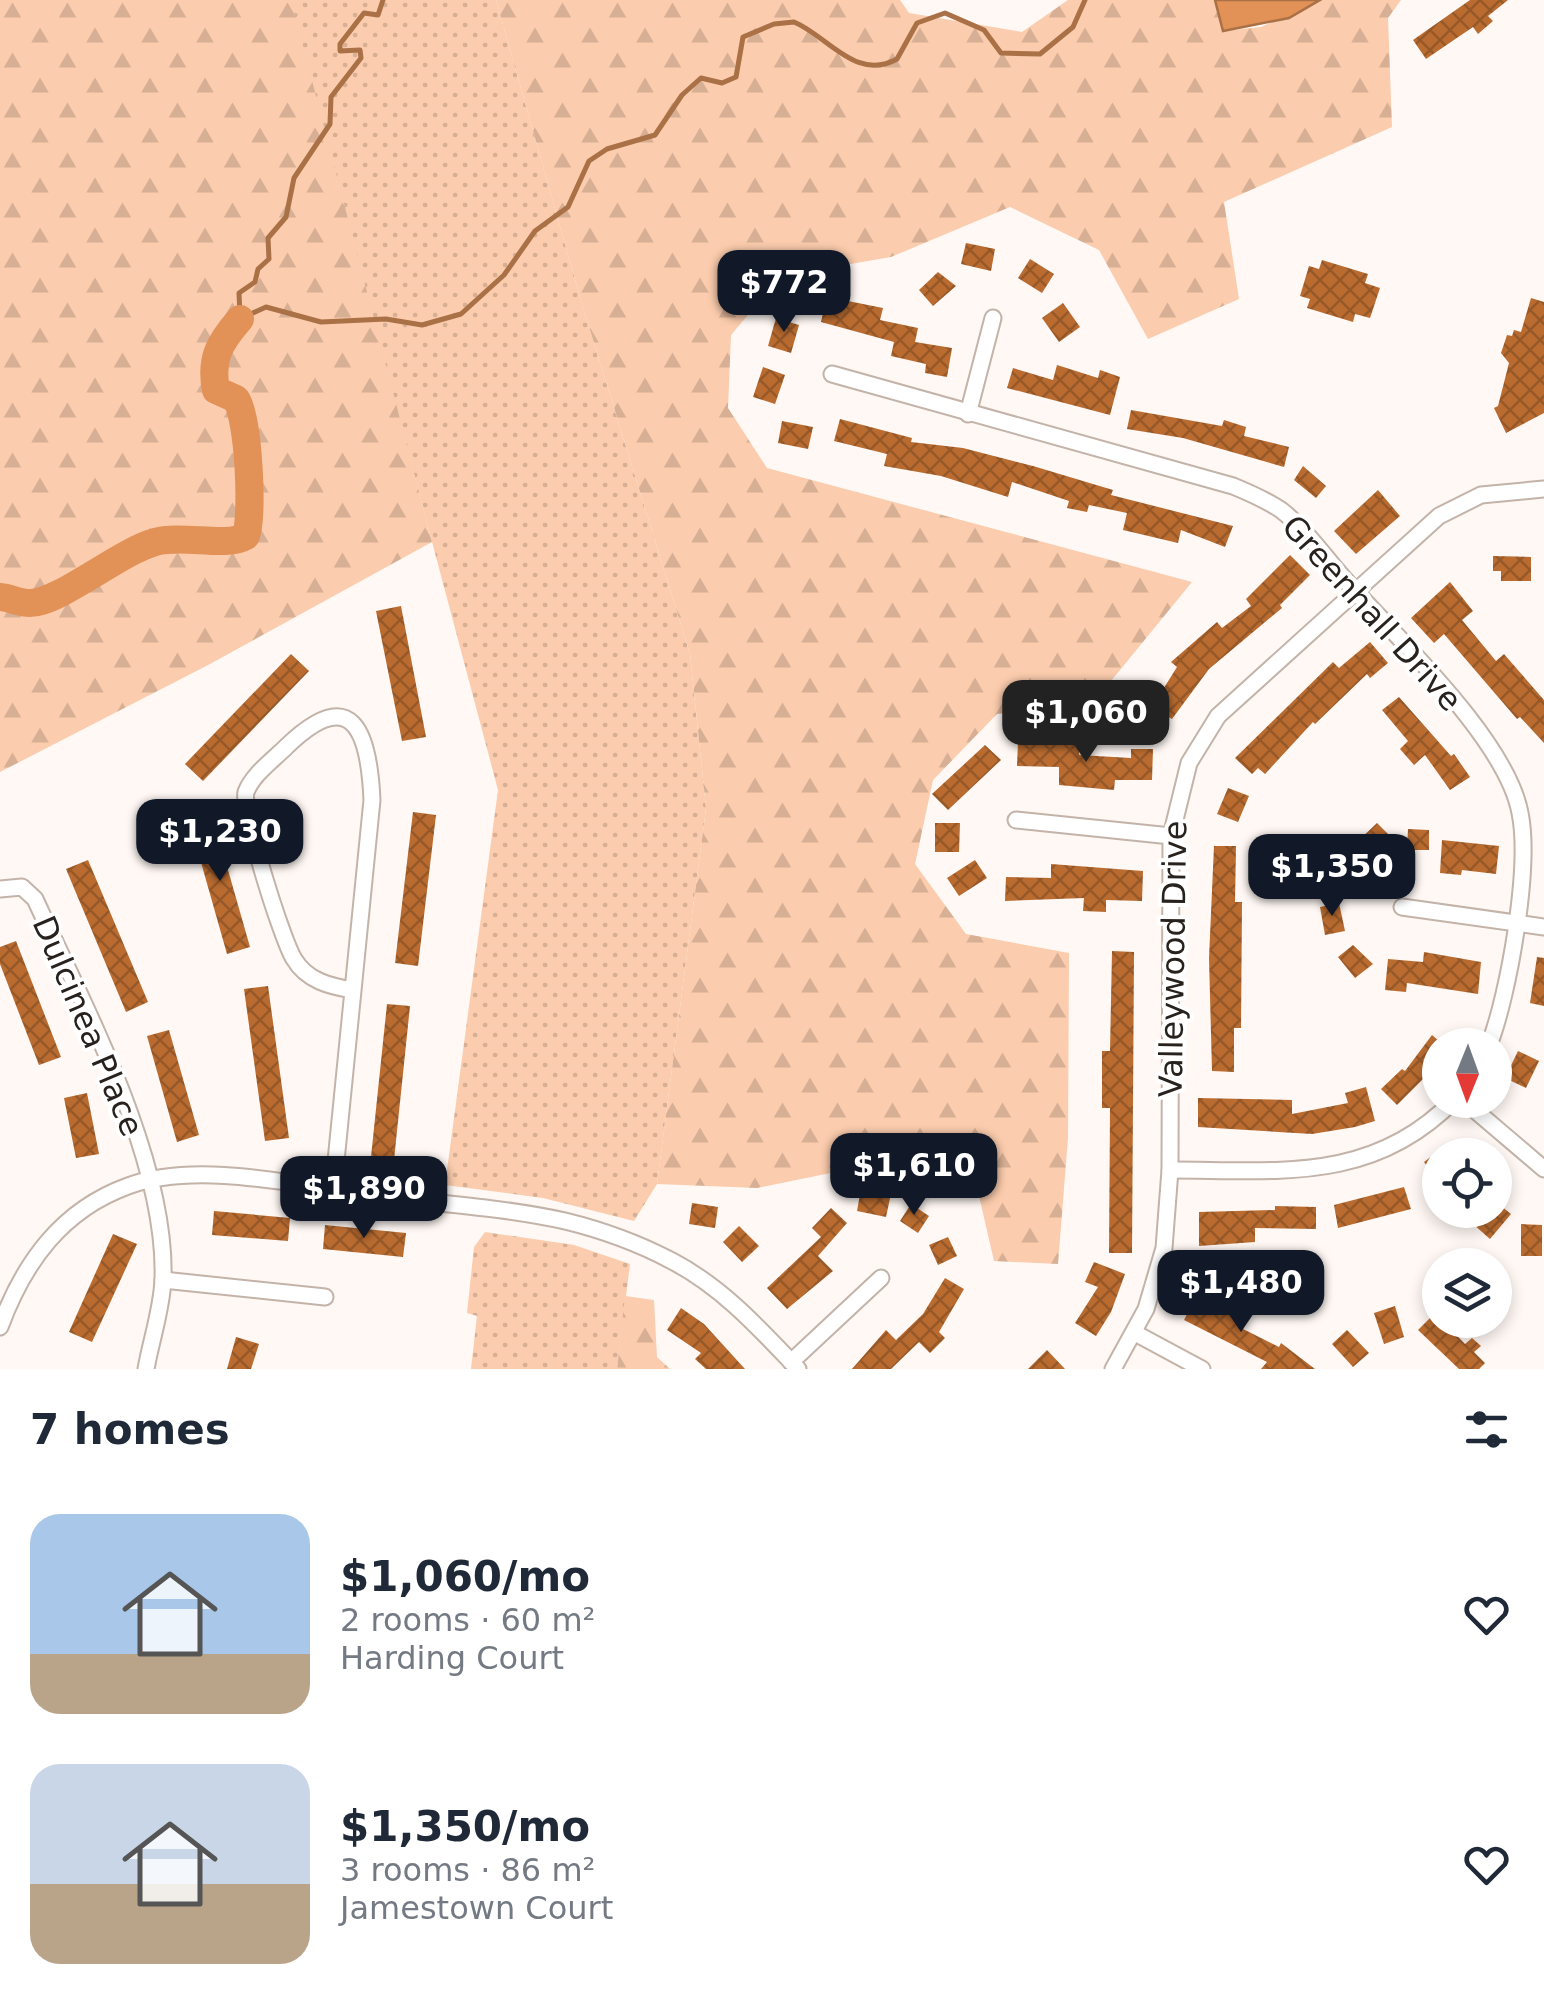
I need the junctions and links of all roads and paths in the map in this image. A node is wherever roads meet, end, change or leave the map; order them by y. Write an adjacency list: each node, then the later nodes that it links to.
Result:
1 (993, 318): 3 (street)
2 (832, 374): 3 (street, Greenhall Drive)
3 (968, 414): 5 (street, Greenhall Drive)
4 (1544, 489): 5 (street, Valleywood Drive)
5 (1355, 591): 7 (street, Valleywood Drive); 10 (street, Greenhall Drive)
6 (1016, 820): 7 (street)
7 (1170, 836): 17 (street, Valleywood Drive)
8 (0, 888): 18 (street, Dulcinea Place)
9 (1402, 907): 10 (street)
10 (1514, 923): 11 (street); 13 (street, Greenhall Drive)
11 (1544, 927)
12 (352, 990): 12 (street); 19 (street)
13 (1494, 1028)
14 (1432, 1118): 17 (street)
15 (1484, 1118): 16 (street)
16 (1544, 1169)
17 (1170, 1170): 25 (street, Valleywood Drive)
18 (148, 1180): 19 (street); 21 (street, Dulcinea Place); 23 (street)
19 (333, 1191): 26 (street)
20 (881, 1278): 26 (street)
21 (163, 1280): 22 (street); 27 (street, Dulcinea Place)
22 (324, 1297)
23 (3, 1308): 24 (street)
24 (0, 1326)
25 (1136, 1333): 28 (street, Valleywood Drive); 29 (street)
26 (794, 1365)
27 (146, 1369)
28 (1113, 1369)
29 (1202, 1369)

